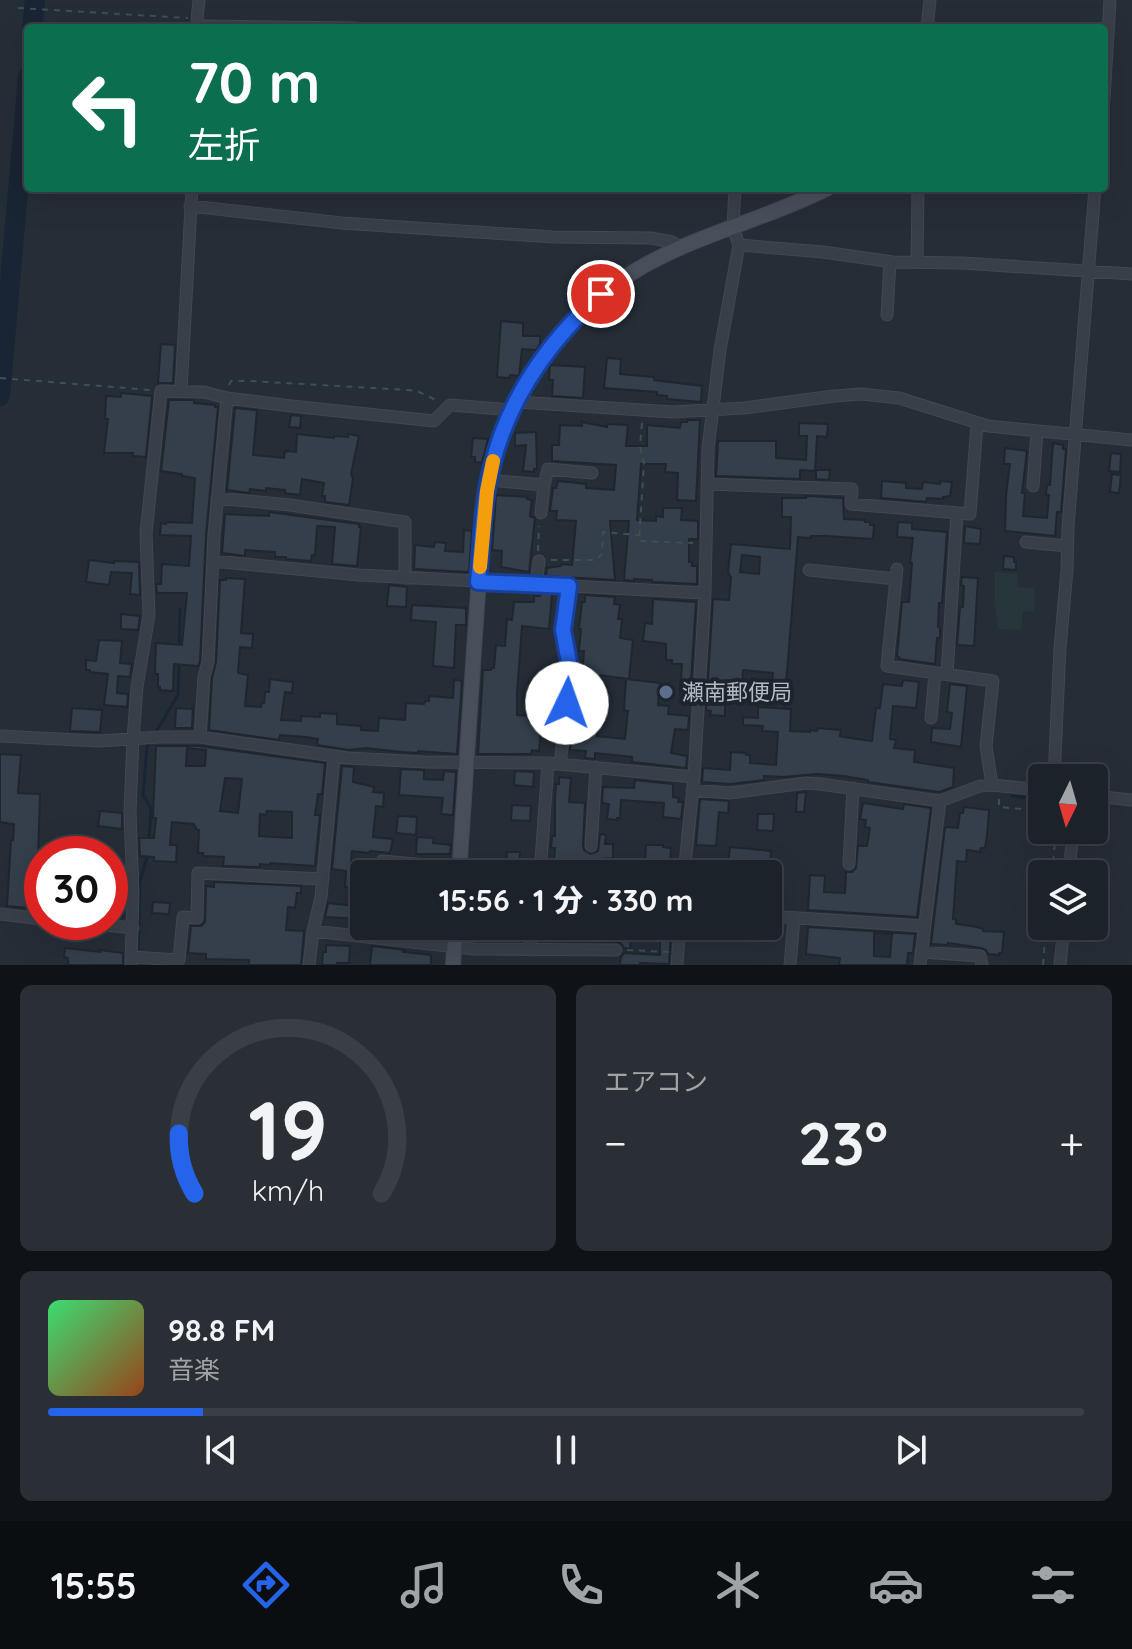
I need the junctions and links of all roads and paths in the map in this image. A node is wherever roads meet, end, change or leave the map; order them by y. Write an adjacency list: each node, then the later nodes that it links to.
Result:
1 (199, 0): 6 (street)
2 (930, 0): 7 (street)
3 (1110, 0): 8 (street)
4 (18, 8): 5 (path)
5 (198, 24)
6 (200, 24)
7 (927, 24)
8 (1108, 32)
9 (192, 192): 14 (street)
10 (735, 192): 15 (street)
11 (820, 192): 15 (street)
12 (918, 192): 19 (street)
13 (1095, 192): 20 (street)
14 (190, 206): 17 (street); 25 (street)
15 (733, 228): 16 (street); 17 (street)
16 (739, 245): 18 (street); 29 (street)
17 (680, 247): 27 (street)
18 (890, 262): 19 (street); 22 (street)
19 (917, 262): 20 (street)
20 (1087, 270): 21 (street); 33 (street)
21 (1132, 274)
22 (887, 315)
23 (0, 378): 24 (path)
24 (161, 391): 25 (street); 59 (street)
25 (181, 391): 26 (street)
26 (224, 398): 28 (street); 28 (path); 40 (street)
27 (515, 406): 28 (street); 30 (street); 36 (street)
28 (446, 409)
29 (712, 409): 30 (street); 31 (street); 37 (street)
30 (643, 411): 43 (path)
31 (977, 424): 32 (street); 42 (street)
32 (1037, 431): 33 (street); 39 (street)
33 (1075, 435): 34 (street); 46 (street)
34 (1132, 440)
35 (592, 473): 38 (street)
36 (489, 480): 38 (street); 51 (street)
37 (707, 484): 42 (street); 45 (street)
38 (544, 485): 41 (street)
39 (1033, 486)
40 (217, 498): 47 (street); 50 (street)
41 (541, 513): 48 (path)
42 (957, 513): 55 (street)
43 (639, 535): 45 (path); 48 (path)
44 (1026, 542): 46 (street)
45 (706, 543): 54 (street)
46 (1067, 546): 63 (street)
47 (213, 561): 50 (street); 58 (street)
48 (539, 561): 52 (street)
49 (809, 570): 55 (street)
50 (405, 578): 51 (street)
51 (478, 582): 52 (street); 61 (street)
52 (536, 584): 53 (street)
53 (569, 586): 54 (street); 62 (street)
54 (705, 593): 65 (street)
55 (941, 674): 56 (street); 66 (street)
56 (931, 718)
57 (0, 736): 59 (street)
58 (200, 737): 59 (street); 60 (street)
59 (133, 739): 86 (street)
60 (334, 757): 61 (street); 79 (street)
61 (467, 762): 62 (street); 75 (street)
62 (554, 764): 64 (street); 76 (street)
63 (1055, 764)
64 (596, 767): 65 (street); 74 (street)
65 (694, 777): 69 (street)
66 (996, 785): 68 (street); 72 (street); 73 (path)
67 (853, 788): 69 (street); 72 (street); 78 (street)
68 (1028, 788)
69 (692, 790): 77 (street)
70 (1108, 797): 71 (street)
71 (1132, 800)
72 (940, 801): 84 (street)
73 (1028, 810)
74 (591, 846)
75 (461, 860)
76 (542, 860)
77 (685, 860)
78 (849, 864)
79 (323, 879): 87 (street); 97 (street)
80 (0, 914): 81 (street)
81 (24, 917)
82 (782, 917): 83 (street)
83 (794, 918): 84 (street); 100 (street)
84 (923, 926): 95 (street)
85 (128, 927): 86 (street)
86 (133, 928): 97 (street)
87 (313, 931): 92 (street); 98 (street)
88 (455, 940): 92 (street)
89 (530, 940): 93 (street)
90 (1045, 940): 103 (path)
91 (1063, 940): 104 (street)
92 (454, 947): 93 (street); 99 (street)
93 (530, 950): 94 (street)
94 (616, 950): 96 (path)
95 (921, 952): 101 (street); 102 (street)
96 (678, 959)
97 (132, 961)
98 (309, 965)
99 (453, 965)
100 (790, 965)
101 (920, 965)
102 (982, 965)
103 (1043, 965)
104 (1060, 965)

